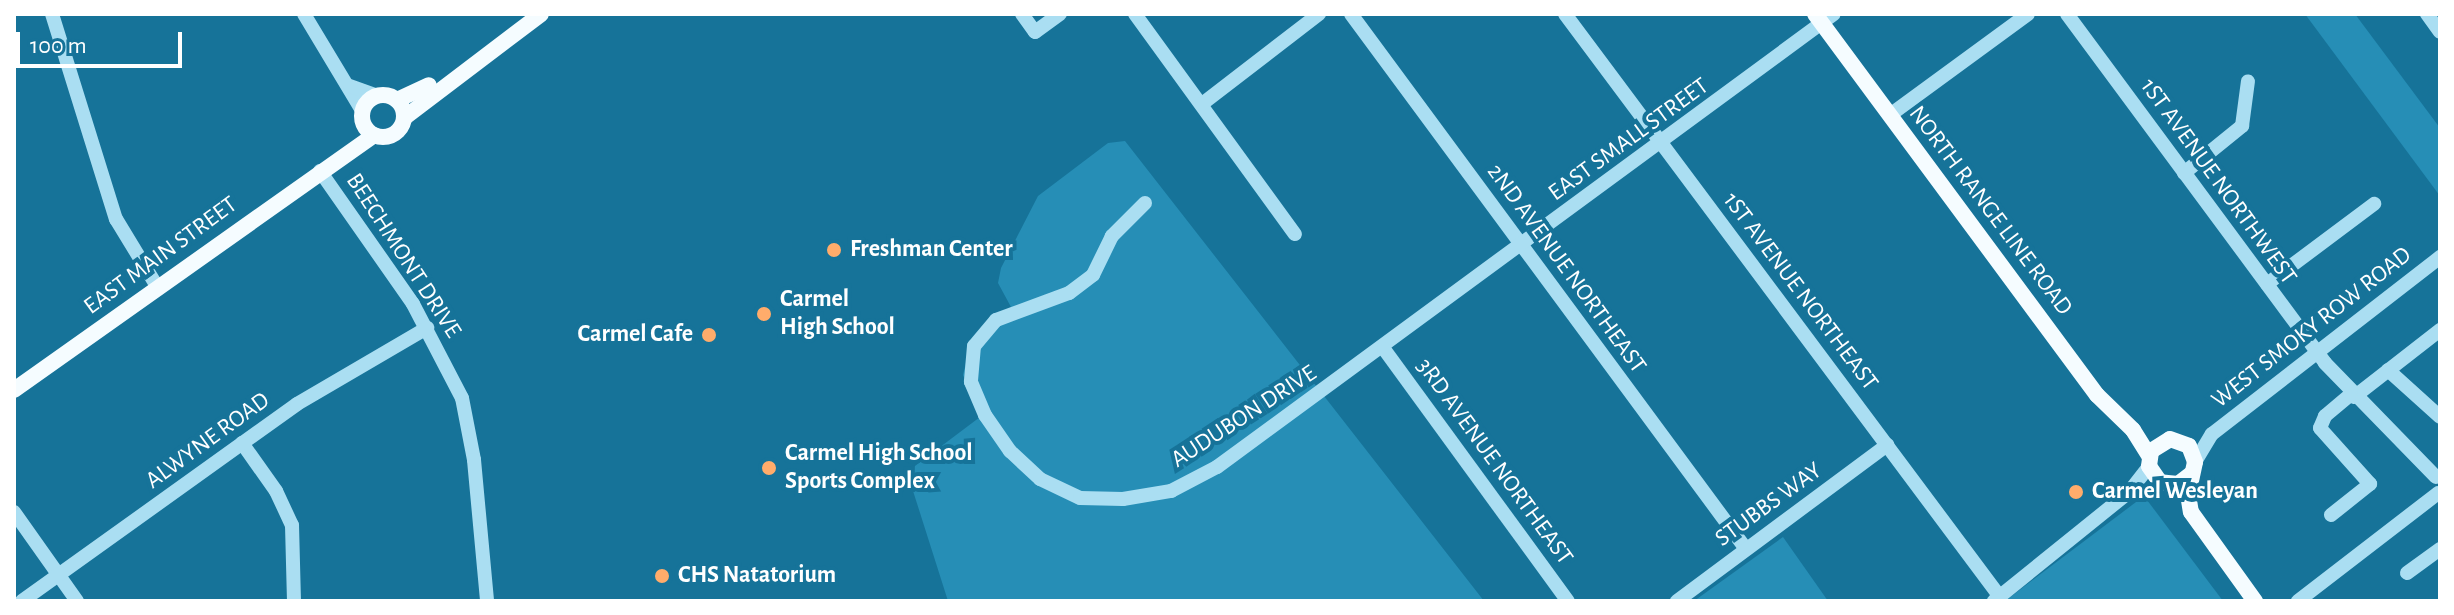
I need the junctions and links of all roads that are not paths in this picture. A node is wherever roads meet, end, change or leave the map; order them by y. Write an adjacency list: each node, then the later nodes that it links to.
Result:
1 (52, 14): 35 (street)
2 (304, 14): 17 (street)
3 (528, 14): 19 (main road)
4 (541, 14): 23 (main road)
5 (1022, 14): 6 (street)
6 (1060, 14)
7 (1135, 14): 20 (street)
8 (1319, 14): 20 (street)
9 (1351, 14): 32 (street, 2ND AVENUE NORTHEAST)
10 (2028, 14): 22 (street)
11 (2067, 14): 28 (street, 1ST AVENUE NORTHWEST)
12 (2427, 14): 15 (street)
13 (1571, 16): 25 (street, 1ST AVENUE NORTHEAST)
14 (1824, 17): 22 (main road, NORTH RANGE LINE ROAD); 25 (street, EAST SMALL STREET)
15 (2440, 32)
16 (2248, 81): 28 (street)
17 (350, 86): 18 (street); 21 (street)
18 (377, 96): 19 (main road); 21 (main road)
19 (397, 100): 23 (main road)
20 (1202, 104): 31 (street)
21 (363, 115): 24 (main road); 26 (main road, EAST MAIN STREET)
22 (1890, 115): 44 (main road, NORTH RANGE LINE ROAD)
23 (404, 118): 24 (main road)
24 (374, 135): 26 (main road, EAST MAIN STREET)
25 (1662, 144): 32 (street, EAST SMALL STREET); 48 (street, 1ST AVENUE NORTHEAST)
26 (335, 160): 27 (main road, EAST MAIN STREET)
27 (320, 171): 35 (main road, EAST MAIN STREET); 36 (street, BEECHMONT DRIVE)
28 (2184, 173): 34 (street, 1ST AVENUE NORTHWEST)
29 (1145, 203): 38 (street, AUDUBON DRIVE)
30 (2374, 204): 34 (street)
31 (1295, 234)
32 (1521, 247): 38 (street, EAST SMALL STREET); 57 (street, 2ND AVENUE NORTHEAST)
33 (2440, 257): 39 (street, WEST SMOKY ROW ROAD)
34 (2267, 284): 39 (street, 1ST AVENUE NORTHWEST)
35 (158, 288): 41 (main road, EAST MAIN STREET)
36 (427, 328): 47 (street, ALWYNE ROAD); 65 (street, BEECHMONT DRIVE)
37 (2440, 330): 40 (street)
38 (1384, 349): 66 (street, 3RD AVENUE NORTHEAST)
39 (2317, 352): 42 (street, 1ST AVENUE NORTHWEST); 45 (street, WEST SMOKY ROW ROAD)
40 (2388, 370): 42 (street); 43 (street)
41 (14, 390)
42 (2352, 395): 51 (street, 1ST AVENUE NORTHWEST); 56 (street)
43 (2440, 417)
44 (2133, 430): 46 (main road, NORTH RANGE LINE ROAD); 49 (main road, NORTH RANGE LINE ROAD)
45 (2212, 434): 46 (street, WEST SMOKY ROW ROAD); 50 (street, WEST SMOKY ROW ROAD)
46 (2172, 440): 49 (main road); 50 (main road)
47 (242, 443): 60 (street, ALWYNE ROAD); 64 (street)
48 (1887, 445): 57 (street, STUBBS WAY); 61 (street, 1ST AVENUE NORTHEAST)
49 (2149, 461): 52 (main road, NORTH RANGE LINE ROAD); 53 (street)
50 (2193, 468): 52 (main road); 69 (main road)
51 (2438, 475): 54 (street)
52 (2163, 483): 53 (street); 68 (main road)
53 (2129, 492): 61 (street)
54 (2439, 494): 70 (street)
55 (14, 512): 60 (street)
56 (2331, 515)
57 (1746, 549): 67 (street, STUBBS WAY)
58 (2440, 549): 59 (street)
59 (2407, 573)
60 (59, 574): 62 (street, ALWYNE ROAD); 63 (street)
61 (1997, 599)
62 (22, 601)
63 (77, 601)
64 (294, 601)
65 (487, 601)
66 (1568, 601)
67 (1677, 601)
68 (2242, 601)
69 (2255, 601)
70 (2298, 601)

